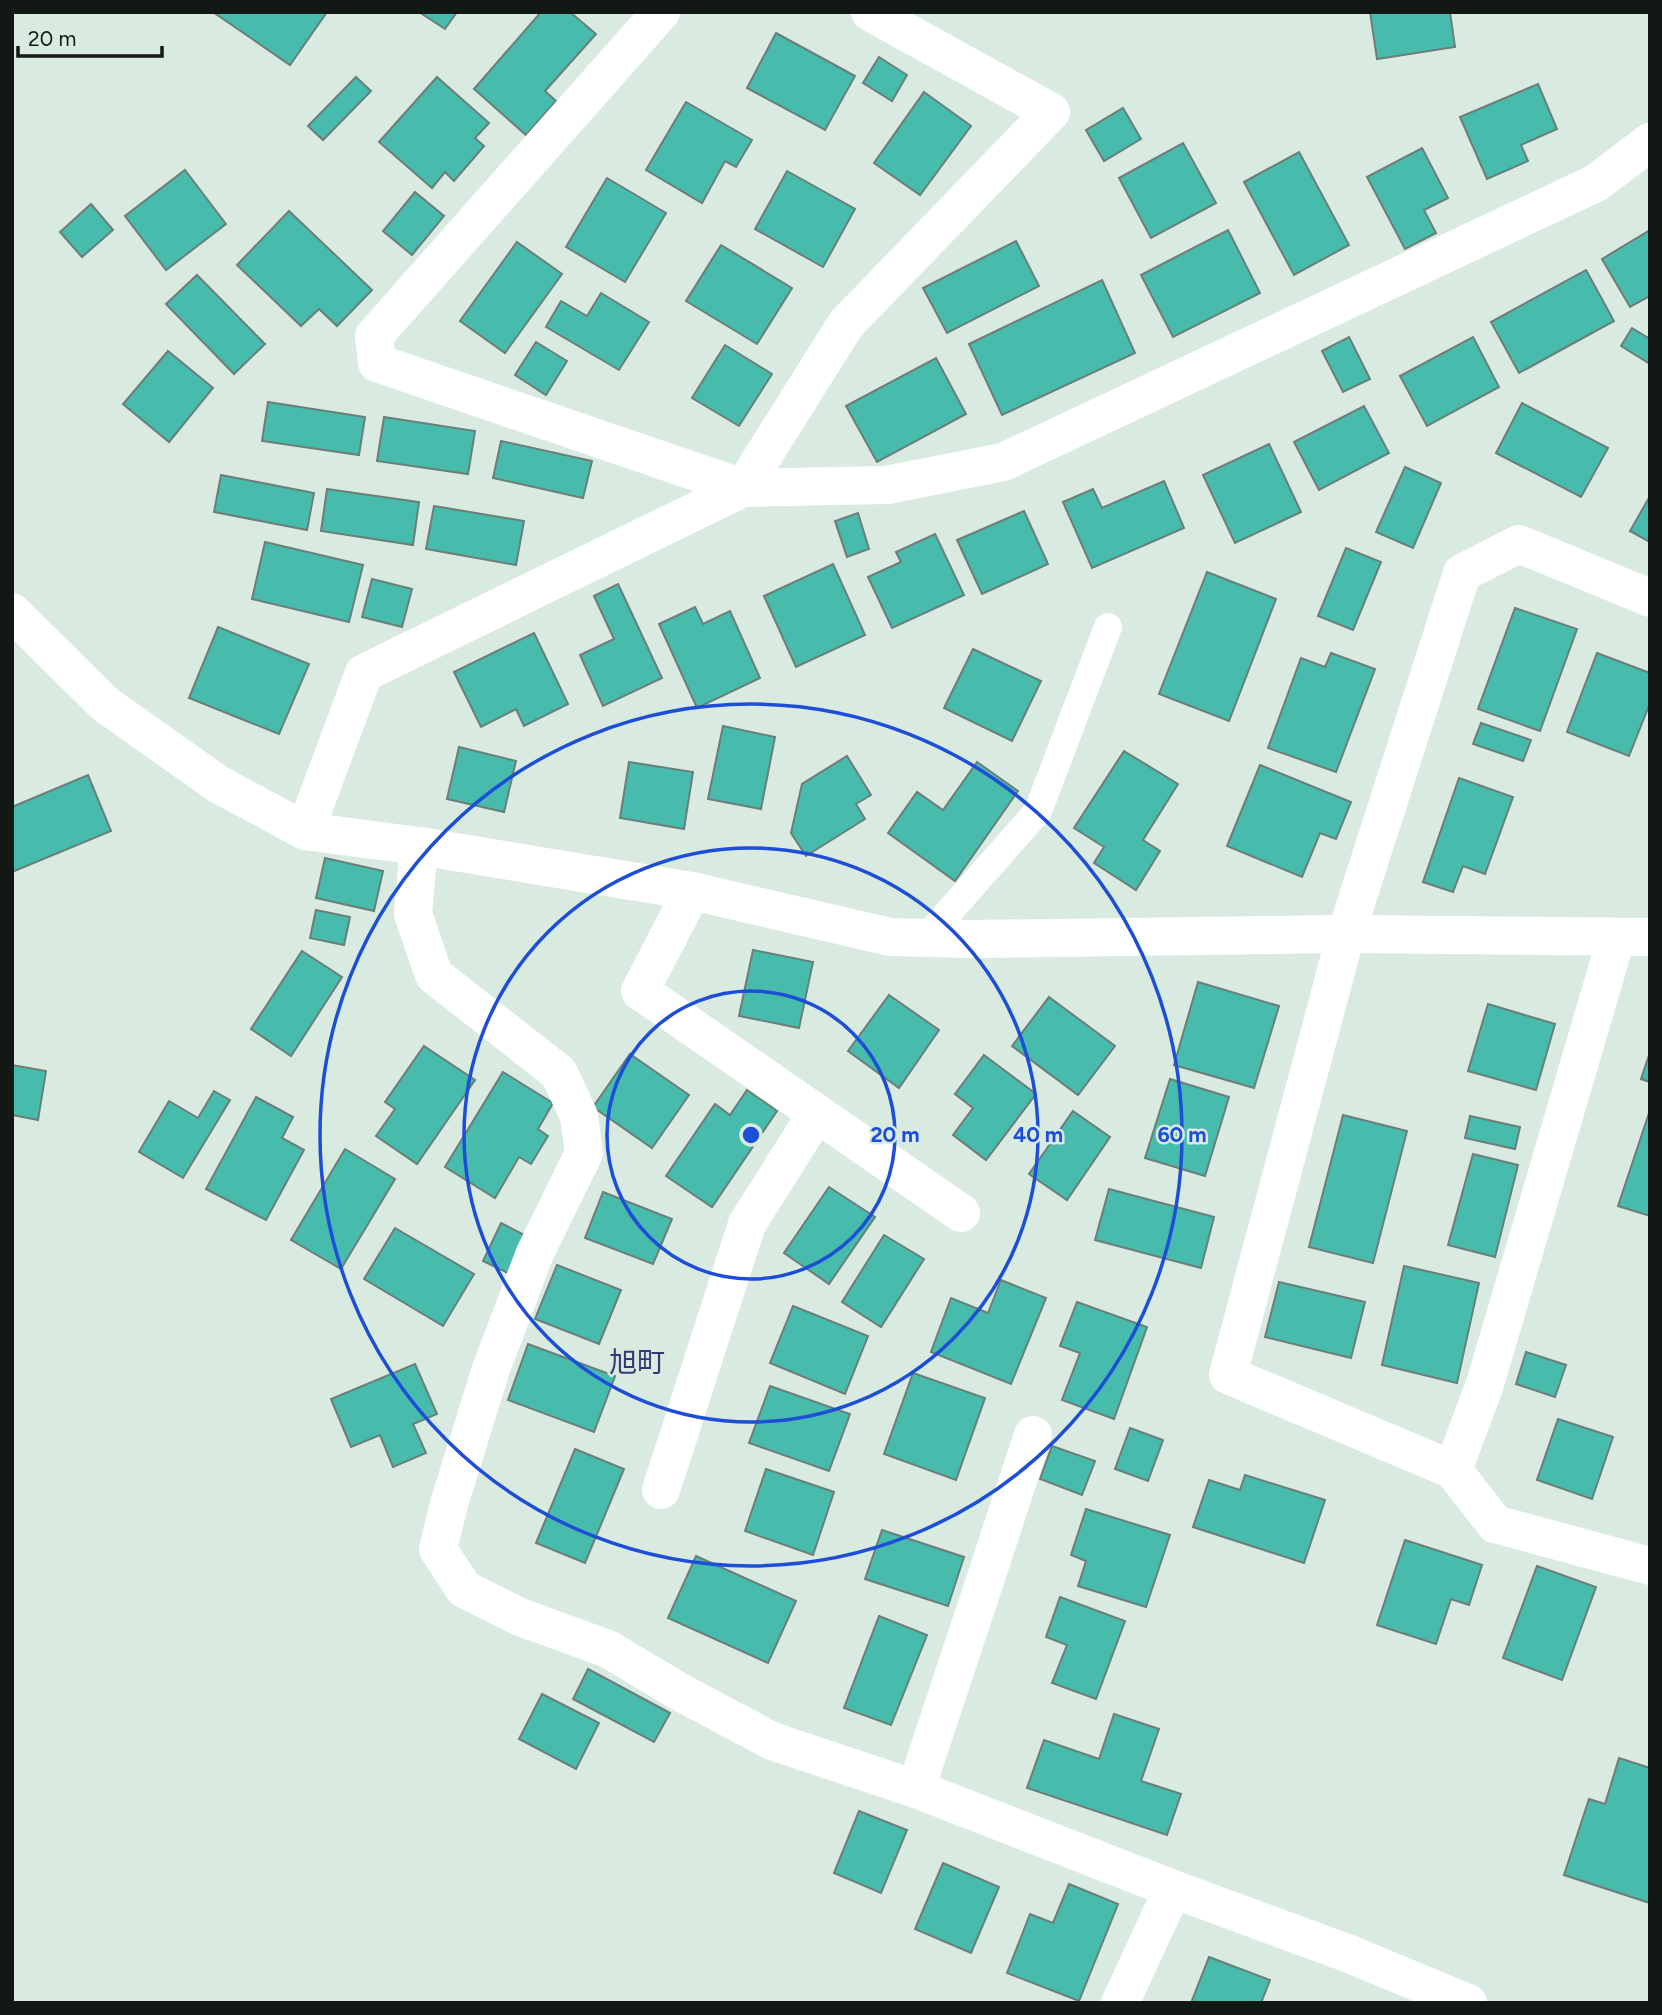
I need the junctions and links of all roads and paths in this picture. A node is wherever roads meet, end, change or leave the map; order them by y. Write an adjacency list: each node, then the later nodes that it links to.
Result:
1 (661, 12): 4 (street)
2 (870, 12): 4 (street)
3 (1650, 142): 4 (street)
4 (743, 488): 8 (street)
5 (1650, 598): 11 (street)
6 (12, 612): 8 (street)
7 (1108, 627): 12 (lane)
8 (305, 831): 9 (street)
9 (419, 846): 10 (street); 20 (street)
10 (692, 891): 12 (street); 14 (street)
11 (1346, 934): 12 (street); 13 (street); 17 (street)
12 (926, 938)
13 (1633, 938): 17 (street)
14 (817, 1113): 15 (street); 18 (street)
15 (961, 1213)
16 (1033, 1435): 20 (street)
17 (1453, 1470): 19 (street)
18 (661, 1490)
19 (1650, 1566)
20 (916, 1789): 21 (street)
21 (1173, 1889): 22 (street); 23 (street)
22 (1120, 2003)
23 (1468, 2003)

